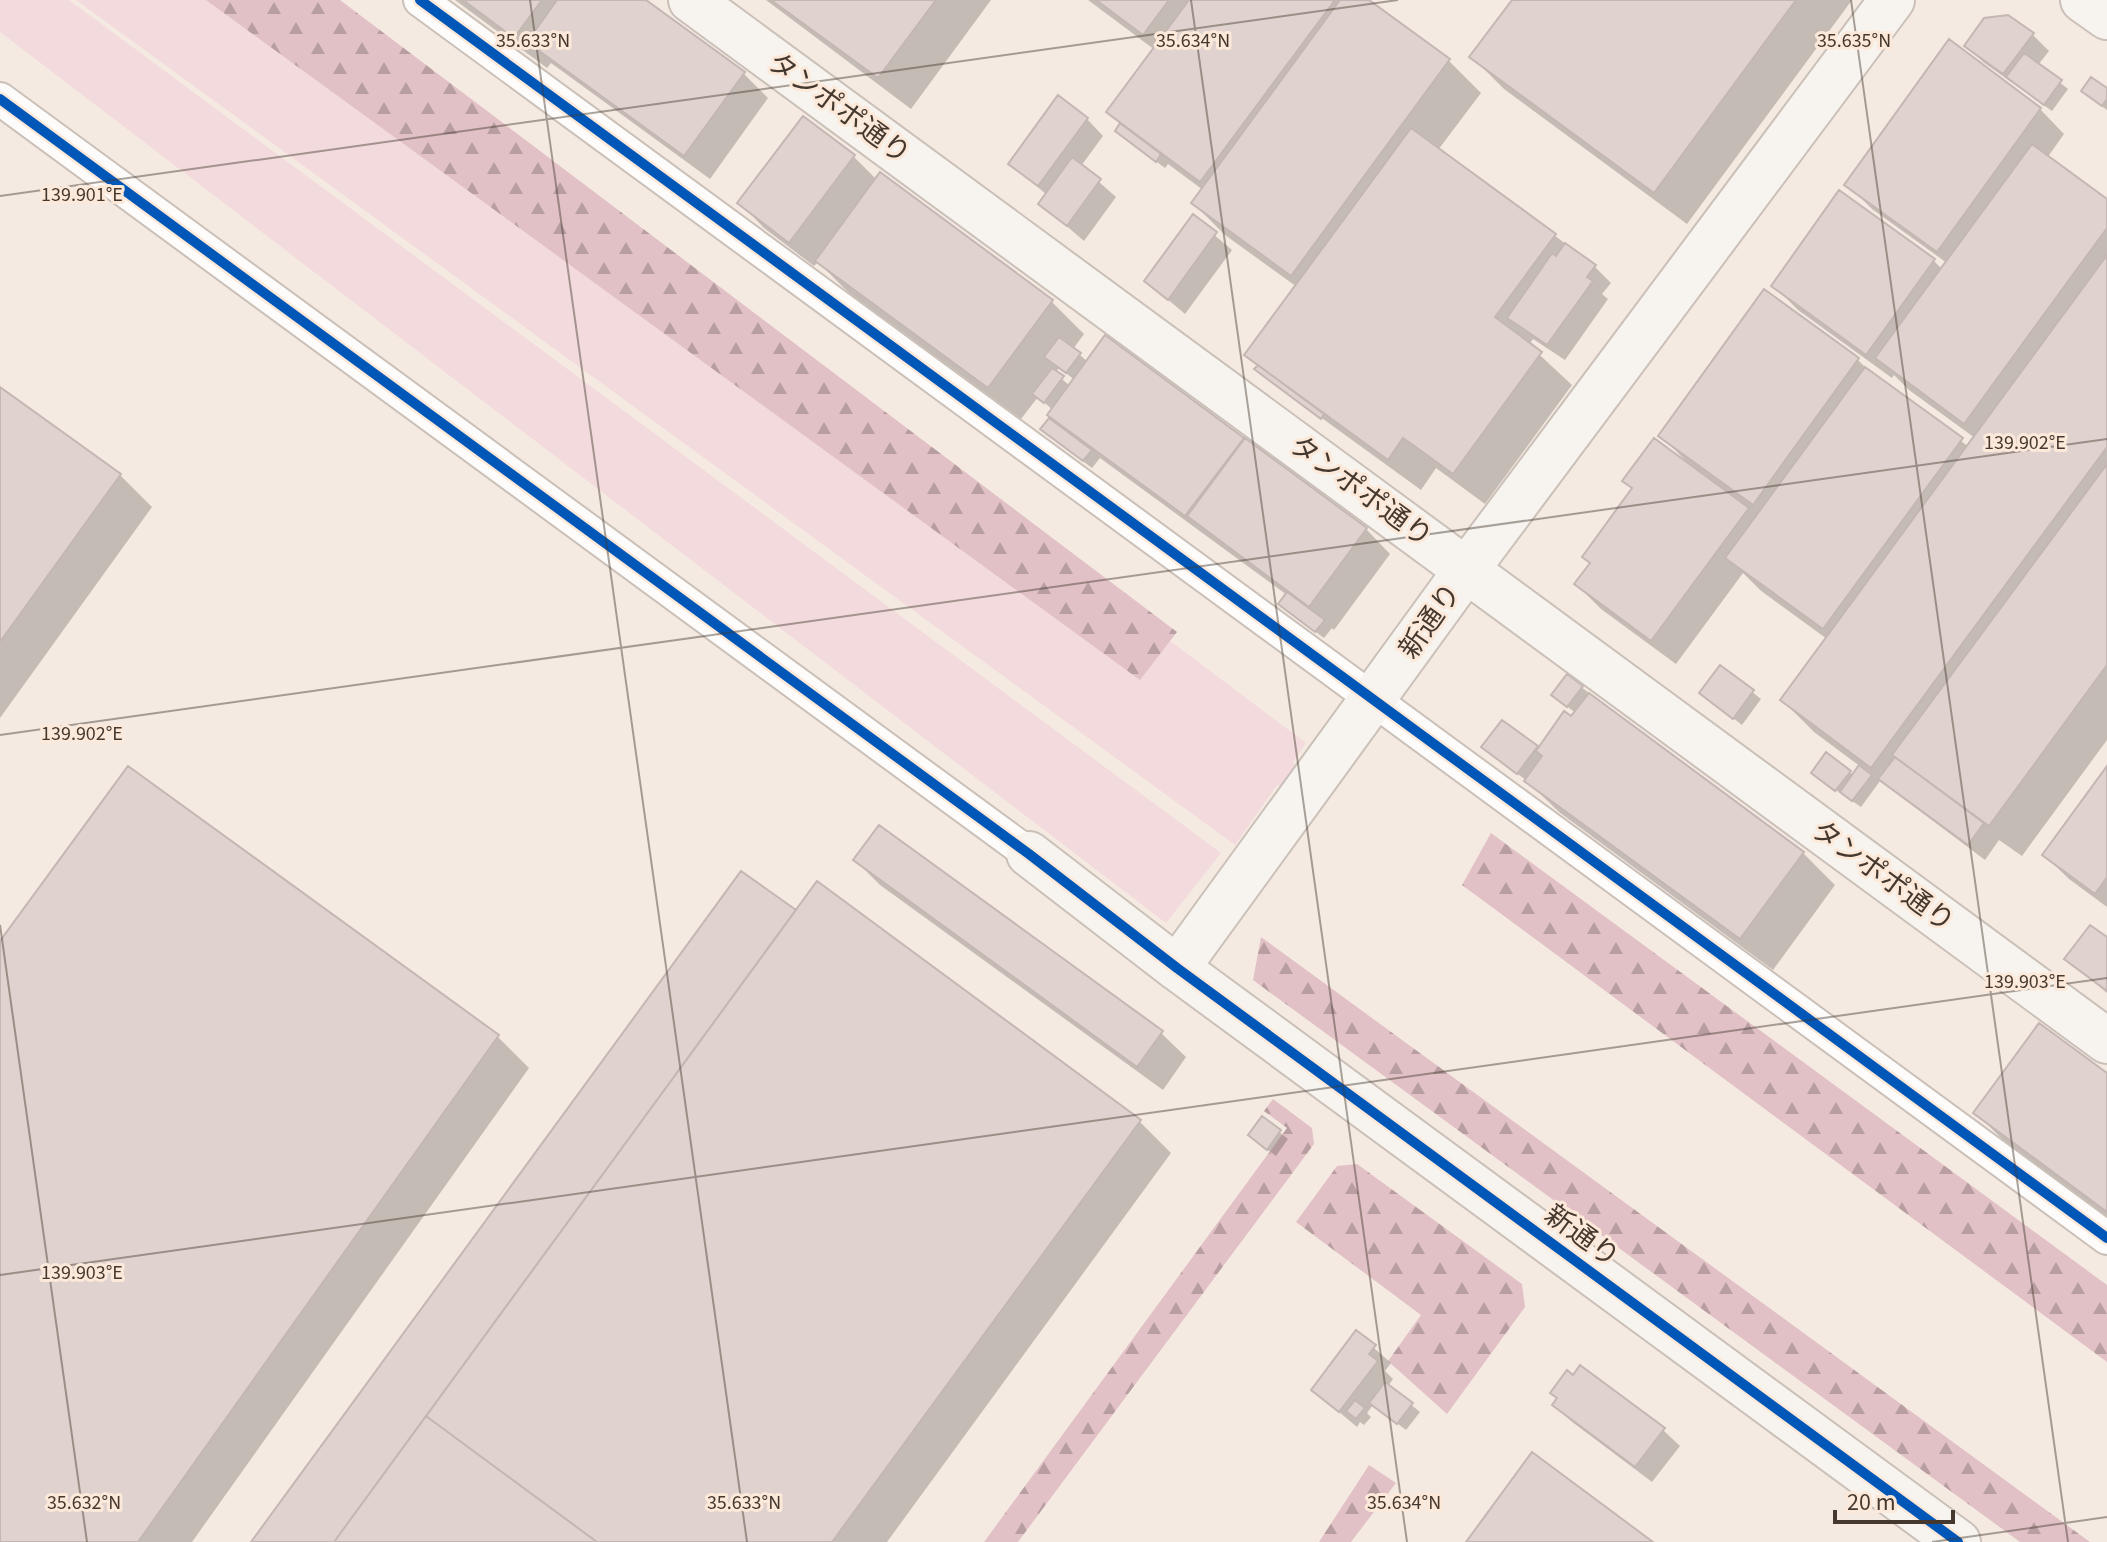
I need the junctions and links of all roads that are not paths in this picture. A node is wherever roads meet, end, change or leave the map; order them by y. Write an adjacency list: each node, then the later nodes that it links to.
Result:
1 (420, 0): 8 (street)
2 (691, 0): 7 (street, タンポポ通り)
3 (1892, 0): 7 (street, 新通り)
4 (2083, 0): 5 (street)
5 (2107, 17)
6 (0, 99): 9 (street)
7 (1467, 569): 8 (street, 新通り); 11 (street, タンポポ通り)
8 (1373, 702): 10 (street, 新通り); 12 (street)
9 (1029, 854): 10 (street)
10 (1177, 968): 13 (street, 新通り)
11 (2107, 1041)
12 (2107, 1238)
13 (1958, 1542)

